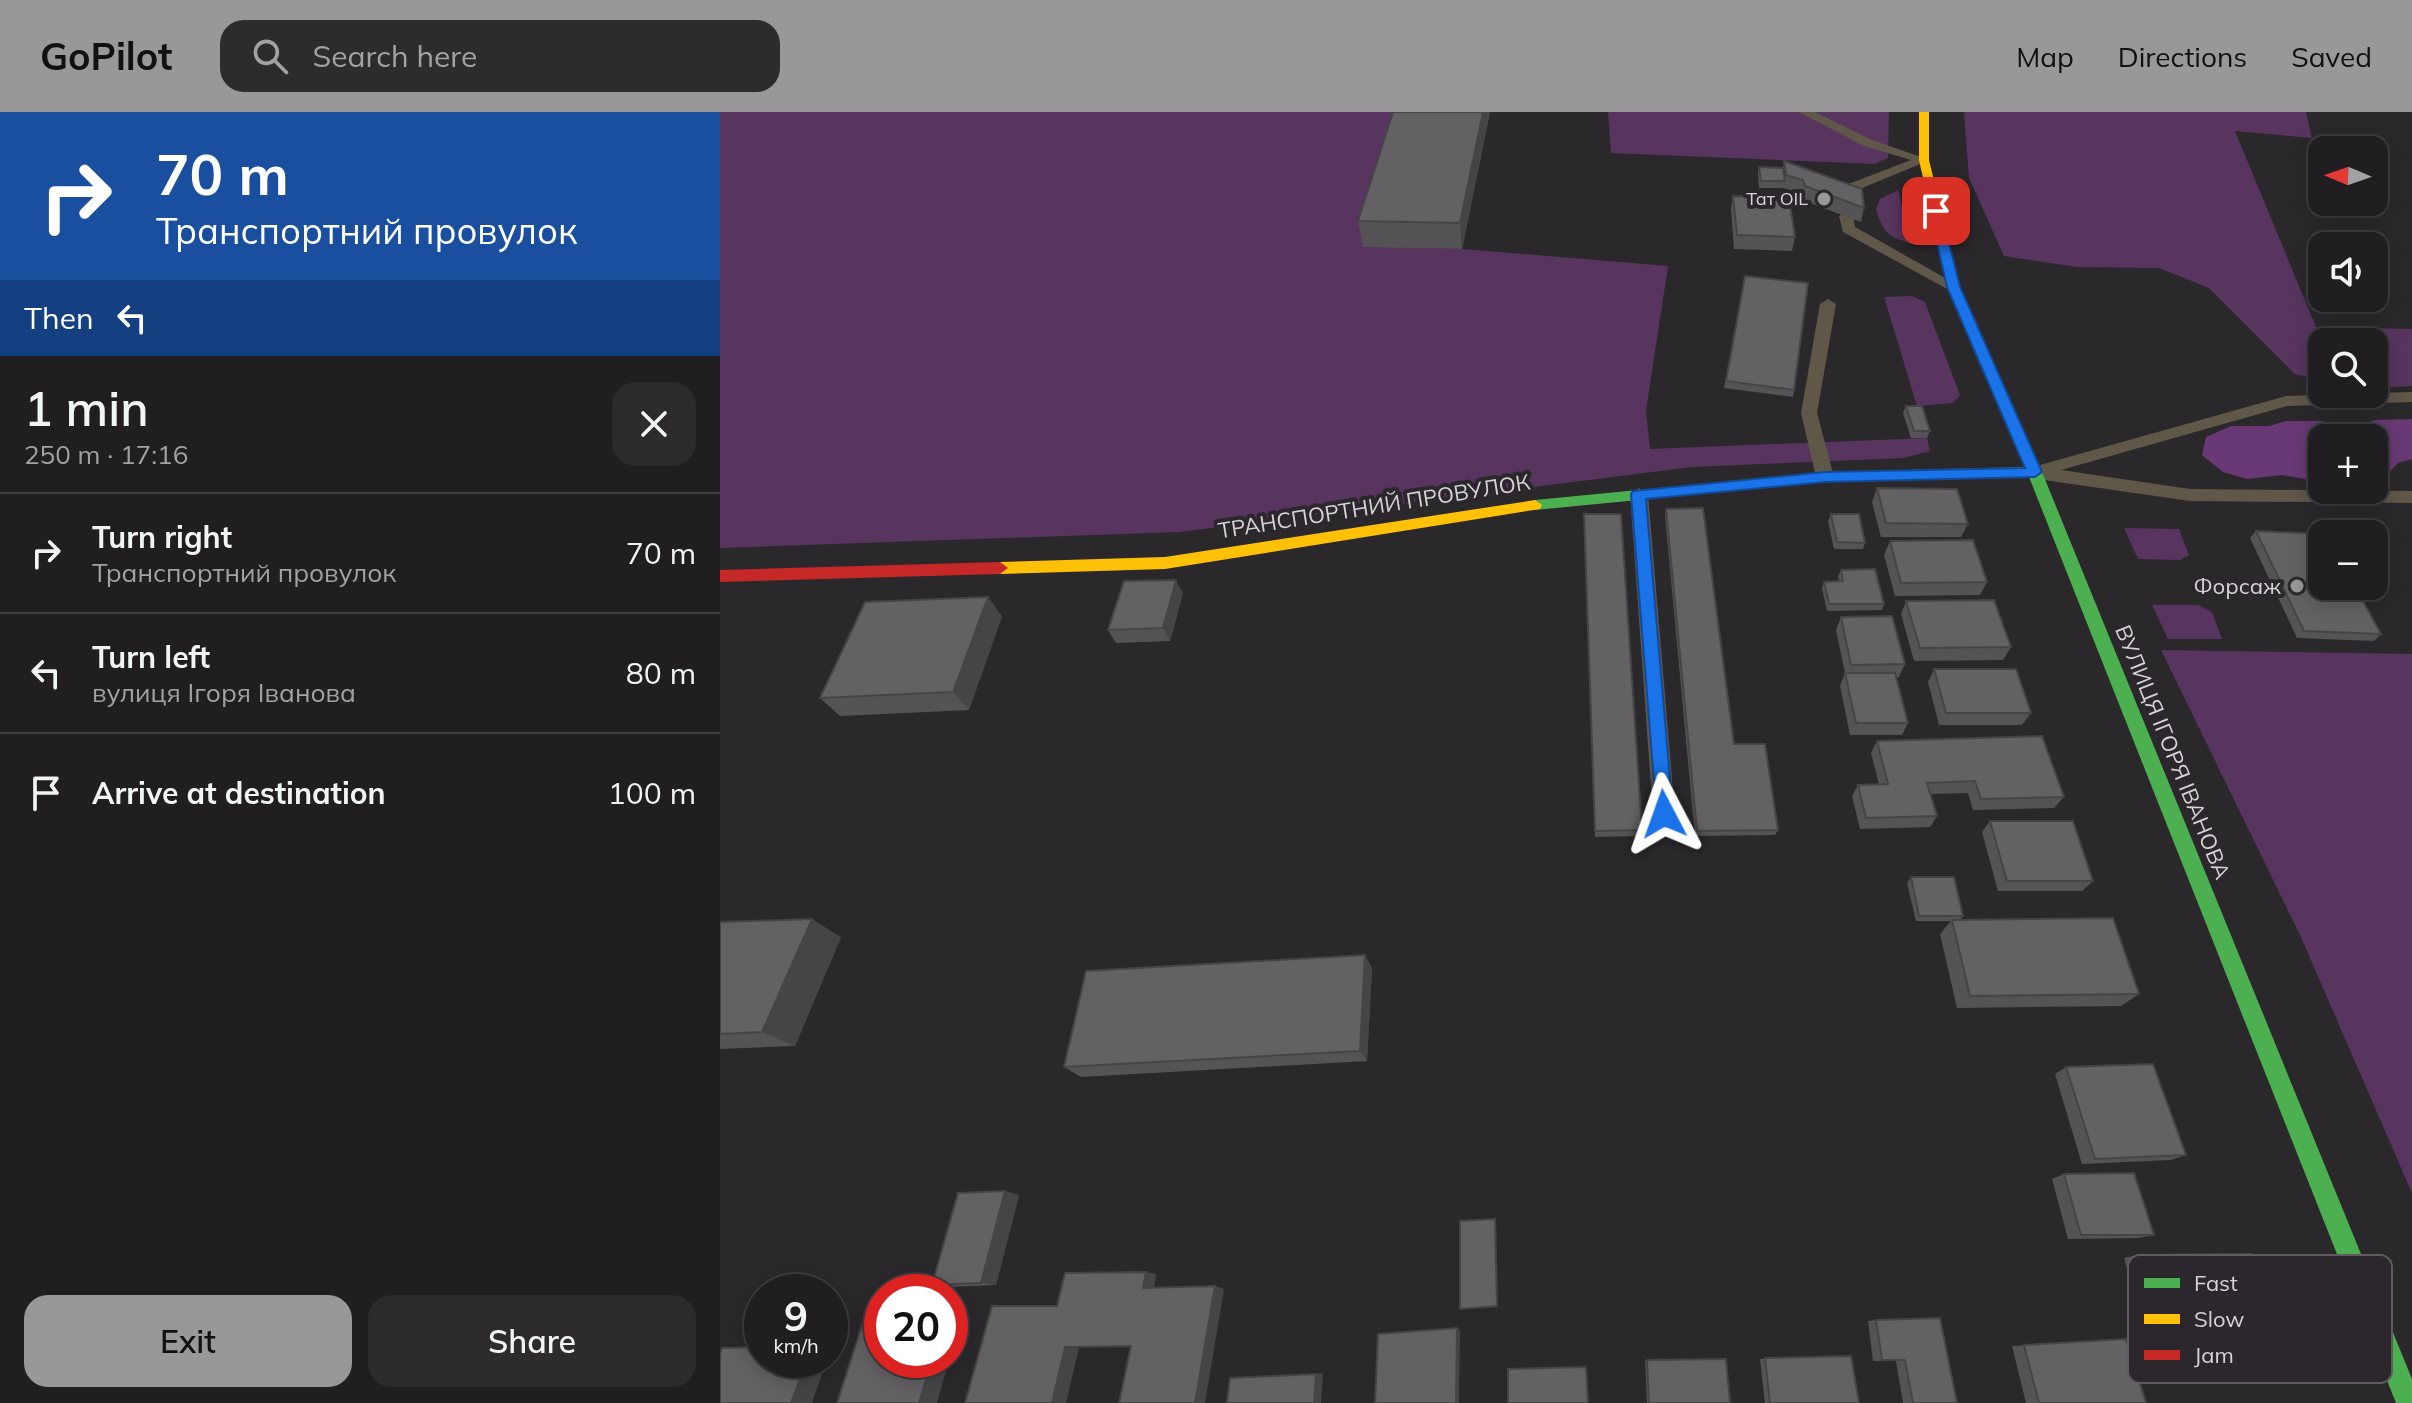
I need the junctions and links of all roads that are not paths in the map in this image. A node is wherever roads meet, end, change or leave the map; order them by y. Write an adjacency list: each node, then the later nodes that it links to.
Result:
1 (1805, 112): 3 (lane)
2 (1924, 112): 3 (street, ВУЛИЦЯ ІГОРЯ ІВАНОВА)
3 (1924, 160): 4 (lane); 6 (street, ВУЛИЦЯ ІГОРЯ ІВАНОВА)
4 (1844, 198)
5 (1846, 216): 6 (lane)
6 (1954, 287): 9 (street, ВУЛИЦЯ ІГОРЯ ІВАНОВА)
7 (1828, 304): 10 (lane)
8 (2412, 397): 9 (lane)
9 (2035, 472): 10 (street, ТРАНСПОРТНИЙ ПРОВУЛОК); 12 (lane); 15 (street, ВУЛИЦЯ ІГОРЯ ІВАНОВА)
10 (1825, 477): 11 (street, ТРАНСПОРТНИЙ ПРОВУЛОК)
11 (1639, 494): 13 (street, ТРАНСПОРТНИЙ ПРОВУЛОК); 14 (lane)
12 (2412, 497)
13 (720, 576)
14 (1664, 814)
15 (2350, 1255)
16 (2392, 1361): 17 (street, ВУЛИЦЯ ІГОРЯ ІВАНОВА)
17 (2409, 1403)

